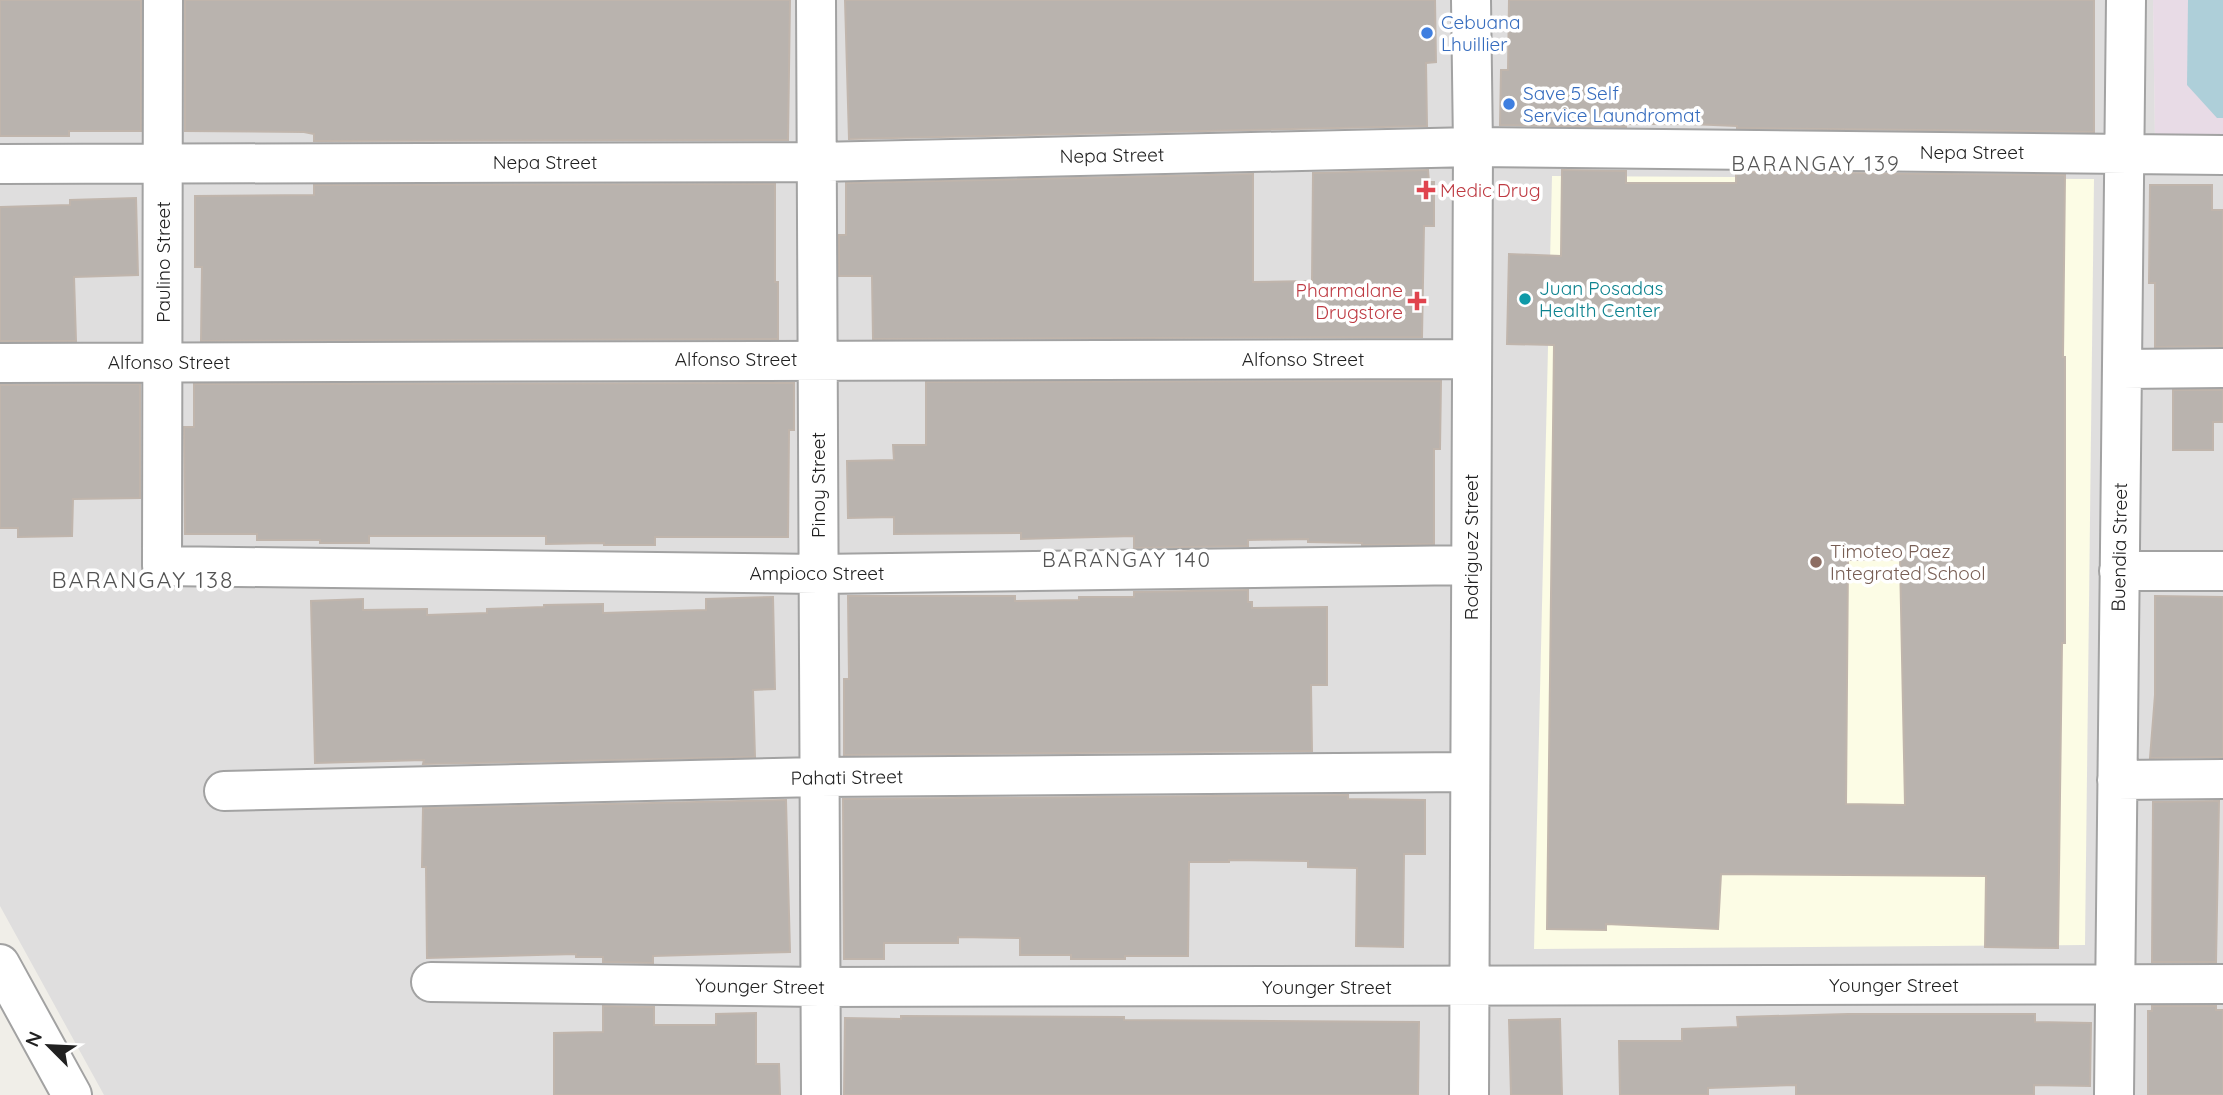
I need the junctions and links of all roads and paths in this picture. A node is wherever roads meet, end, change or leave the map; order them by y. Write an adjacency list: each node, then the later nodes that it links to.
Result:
1 (163, 0): 9 (street, Paulino Street)
2 (816, 0): 8 (street, Pinoy Street)
3 (1471, 0): 5 (street, Rodriguez Street)
4 (2126, 0): 6 (street, Buendia Street)
5 (1473, 147): 6 (street, Nepa Street); 8 (street, Nepa Street); 12 (street, Rodriguez Street)
6 (2124, 153): 7 (street, Nepa Street); 16 (street, Buendia Street)
7 (2223, 155)
8 (817, 162): 9 (street, Nepa Street); 11 (street, Pinoy Street)
9 (163, 163): 10 (street, Nepa Street); 13 (street, Paulino Street)
10 (0, 164)
11 (818, 359): 12 (street, Alfonso Street); 13 (street, Alfonso Street); 21 (street, Pinoy Street)
12 (1471, 359): 17 (street, Rodriguez Street)
13 (163, 362): 14 (street, Alfonso Street); 18 (street, Paulino Street)
14 (0, 363)
15 (2223, 368): 16 (street)
16 (2122, 369): 19 (street, Buendia Street)
17 (1471, 565): 21 (street, Ampioco Street); 22 (street, Rodriguez Street)
18 (162, 566): 21 (street, Ampioco Street)
19 (2119, 571): 20 (street); 25 (street, Buendia Street)
20 (2223, 571)
21 (818, 574): 23 (street, Pinoy Street)
22 (1470, 772): 23 (street, Pahati Street); 32 (street, Rodriguez Street)
23 (819, 777): 26 (street, Pahati Street); 31 (street, Pinoy Street)
24 (2223, 779): 25 (street)
25 (2117, 780): 29 (street, Buendia Street)
26 (224, 791)
27 (0, 964): 33 (street)
28 (431, 982): 31 (street, Younger Street)
29 (2114, 984): 30 (street, Younger Street); 32 (street, Younger Street); 36 (street, Buendia Street)
30 (2223, 984)
31 (820, 987): 32 (street, Younger Street); 34 (street, Pinoy Street)
32 (1469, 987): 35 (street, Rodriguez Street)
33 (72, 1095)
34 (821, 1095)
35 (1469, 1095)
36 (2113, 1095)

